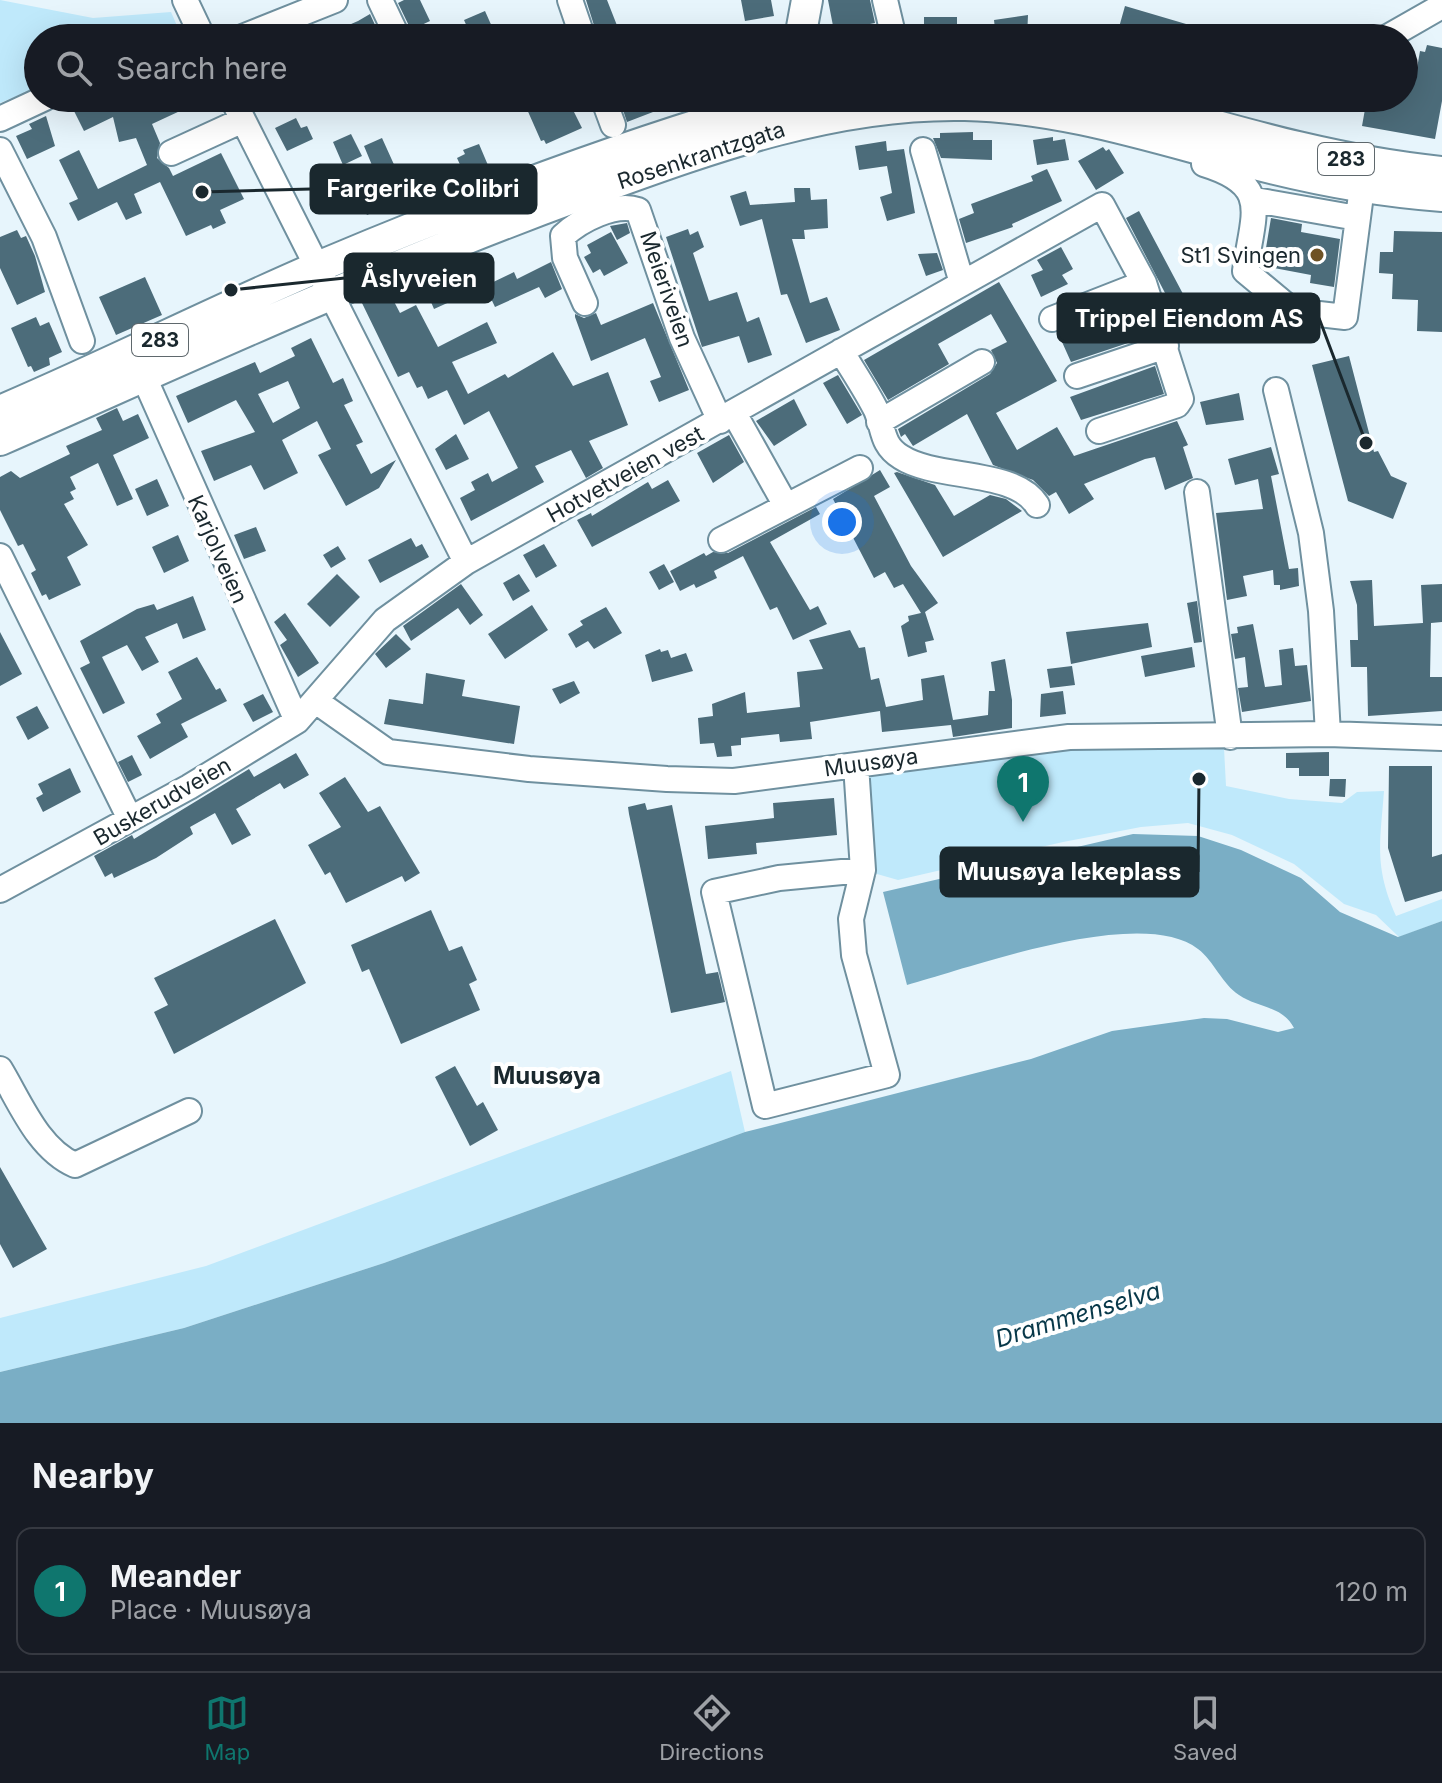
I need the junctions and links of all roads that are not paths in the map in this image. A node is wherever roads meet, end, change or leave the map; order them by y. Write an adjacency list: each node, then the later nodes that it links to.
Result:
1 (185, 0): 8 (street)
2 (335, 0): 9 (street)
3 (380, 0): 10 (street)
4 (570, 0): 11 (street)
5 (807, 0): 12 (main road)
6 (885, 0): 13 (street)
7 (1442, 6): 14 (street)
8 (193, 24)
9 (275, 24)
10 (391, 24)
11 (578, 24)
12 (803, 24)
13 (891, 24)
14 (1410, 24)
15 (24, 108): 25 (street)
16 (233, 112): 30 (street)
17 (240, 112): 36 (street)
18 (608, 112): 26 (street)
19 (744, 112): 36 (main road, Rosenkrantzgata / 283)
20 (801, 112): 36 (main road, Rosenkrantzgata / 283)
21 (835, 112): 22 (main road, Rosenkrantzgata / 283)
22 (859, 112)
23 (1036, 112): 27 (main road, Rosenkrantzgata / 283)
24 (1168, 112): 31 (main road, 283)
25 (0, 119)
26 (613, 125)
27 (1149, 135): 32 (main road, Rosenkrantzgata / 283); 34 (street)
28 (0, 150): 41 (street)
29 (923, 150): 37 (street)
30 (171, 153)
31 (1442, 172)
32 (1362, 187): 33 (main road, Rosenkrantzgata / 283); 35 (street)
33 (1442, 196)
34 (1255, 200): 35 (street); 35 (street)
35 (1357, 218)
36 (325, 279): 45 (main road, Rosenkrantzgata / 283); 48 (main road, Rosenkrantzgata / 283); 59 (street)
37 (962, 283): 38 (street, Hotvetveien vest); 43 (street, Hotvetveien vest)
38 (1144, 283): 40 (street); 42 (street)
39 (585, 303): 49 (street, Meieriveien)
40 (1052, 319)
41 (82, 341)
42 (1166, 346): 46 (street); 51 (street)
43 (841, 351): 49 (street, Hotvetveien vest); 50 (street)
44 (982, 362): 50 (street)
45 (143, 375): 52 (main road, Rosenkrantzgata / 283); 61 (street, Karjolveien)
46 (1077, 376)
47 (1276, 390): 62 (street)
48 (0, 411)
49 (727, 417): 55 (street); 59 (street, Hotvetveien vest)
50 (879, 422): 56 (street)
51 (1099, 431)
52 (0, 440)
53 (860, 468): 55 (street)
54 (1197, 492): 63 (street)
55 (785, 504): 57 (street)
56 (1037, 505)
57 (721, 540)
58 (0, 556): 66 (street)
59 (466, 562): 60 (street, Hotvetveien vest)
60 (317, 702): 61 (street, Buskerudveien); 65 (street, Muusøya)
61 (297, 721): 66 (street, Buskerudveien)
62 (1328, 734): 63 (street, Muusøya); 64 (street, Muusøya)
63 (1230, 737): 65 (street, Muusøya)
64 (1442, 738)
65 (856, 765): 67 (street)
66 (130, 819): 68 (street, Buskerudveien)
67 (863, 870): 67 (street)
68 (0, 890)
69 (0, 1069): 70 (street)
70 (189, 1111)

